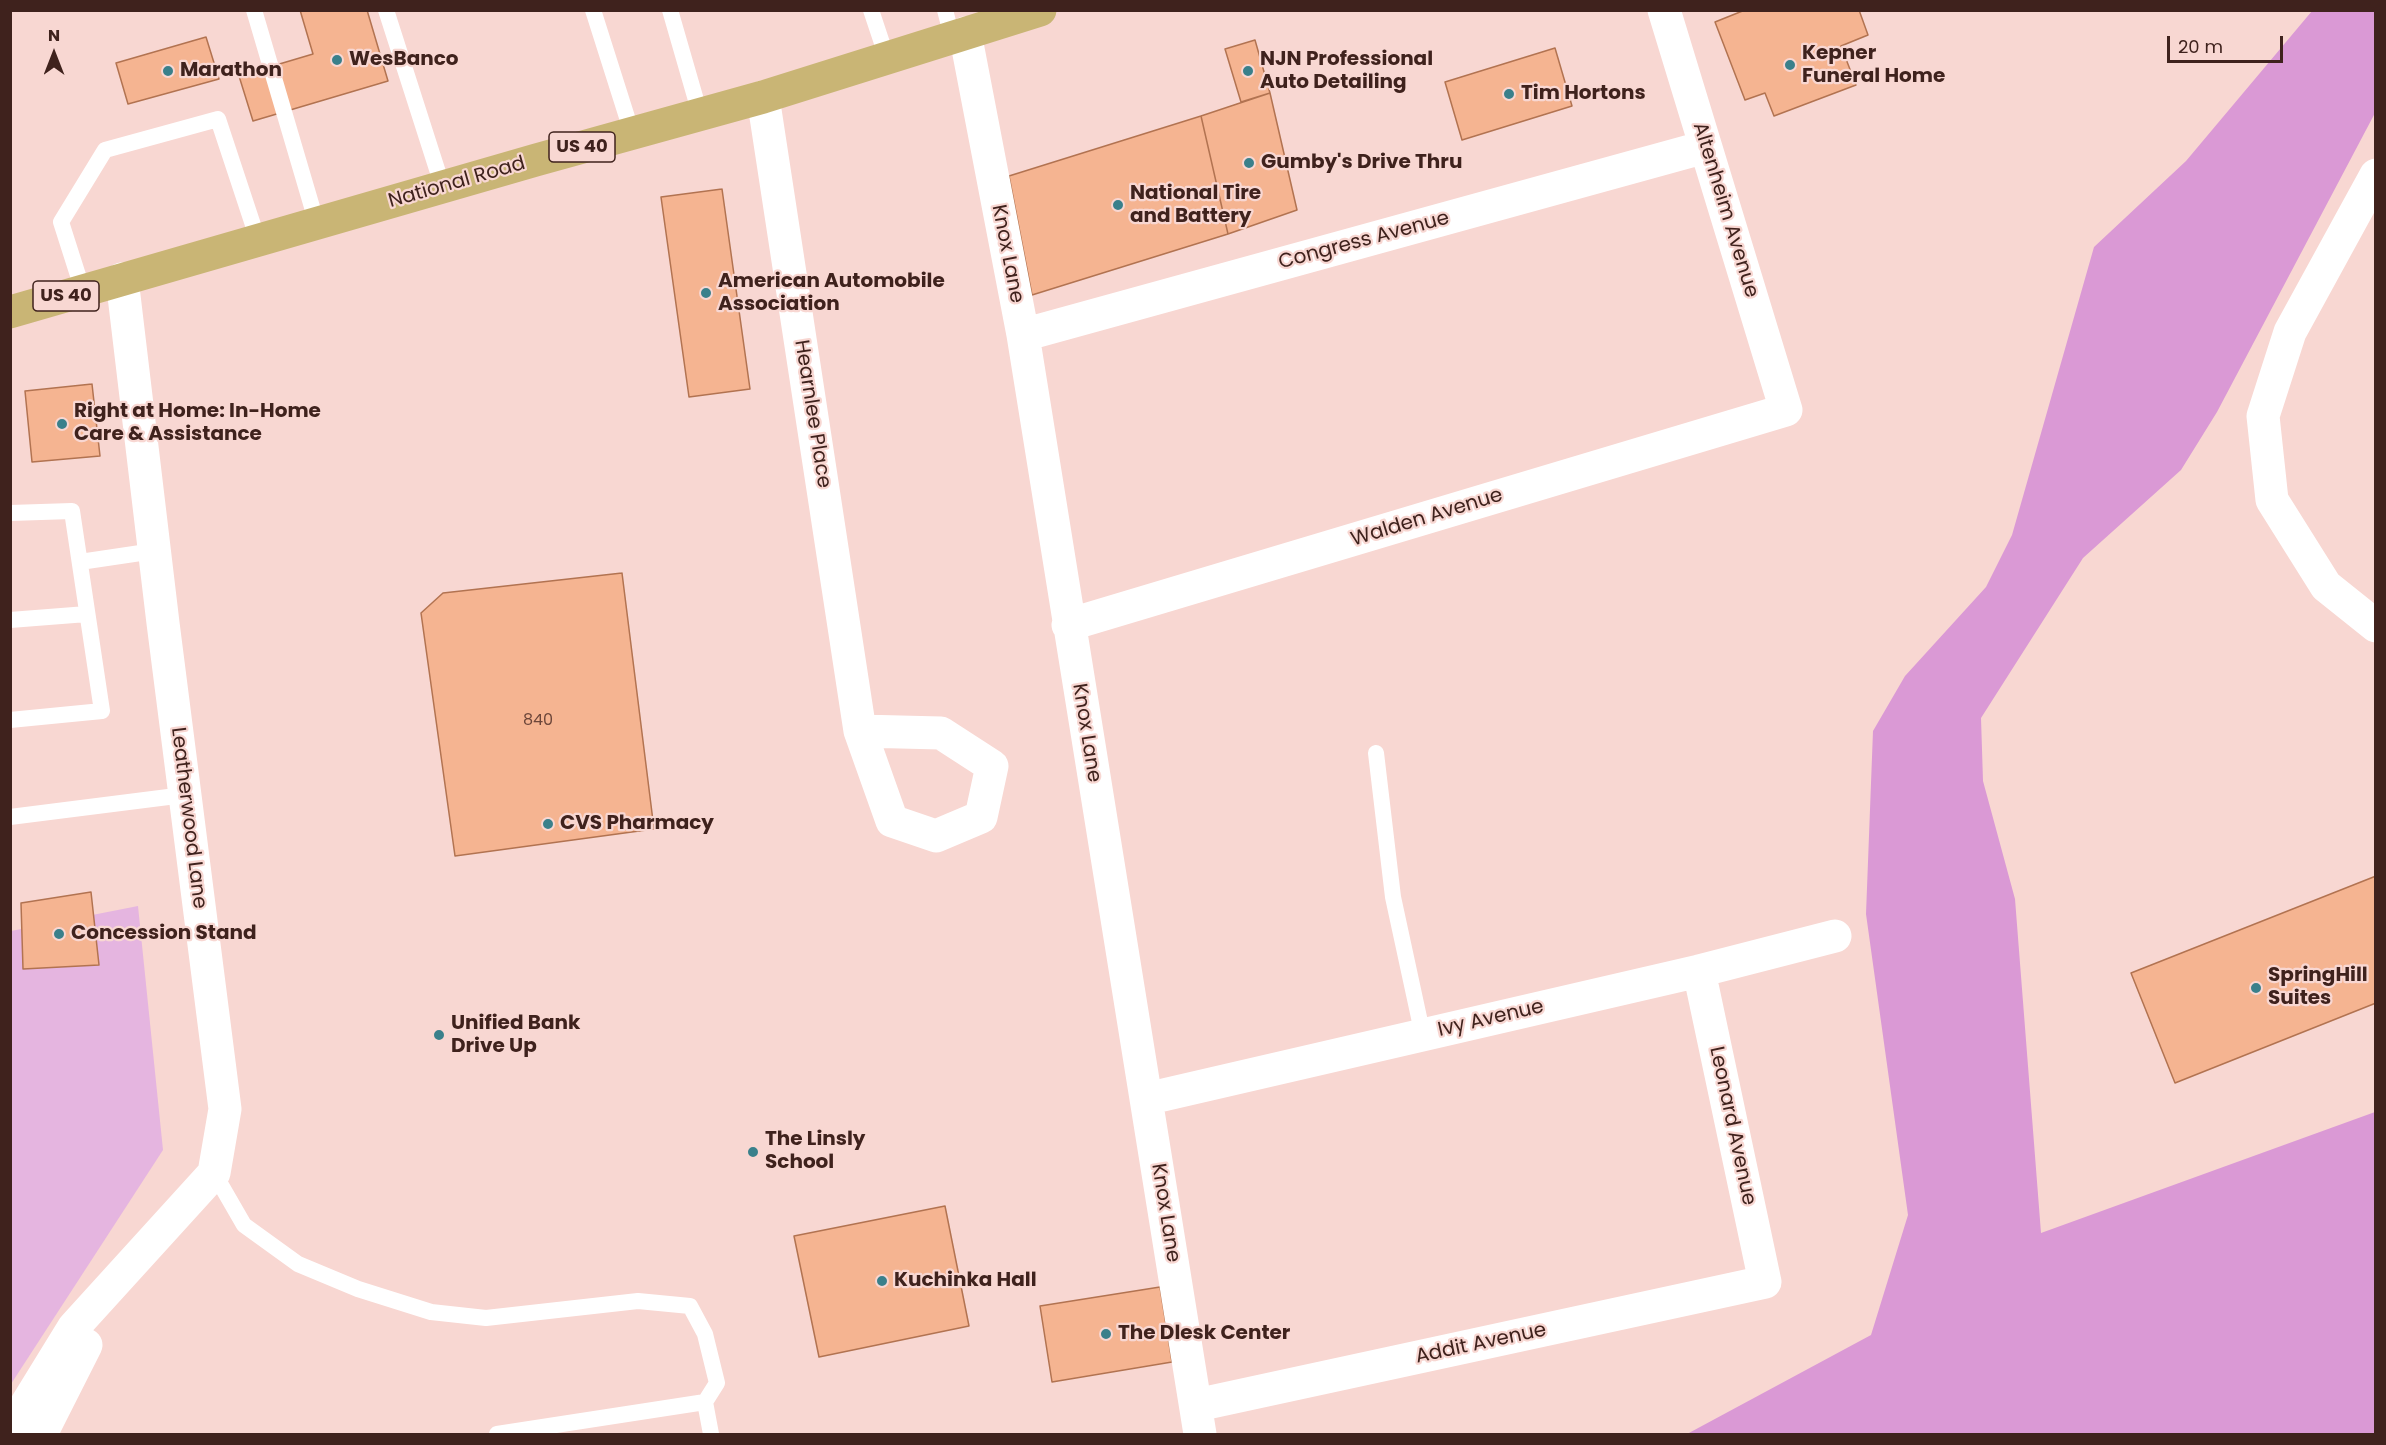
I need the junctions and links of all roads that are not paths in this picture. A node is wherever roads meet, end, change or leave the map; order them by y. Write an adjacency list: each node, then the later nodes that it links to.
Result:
1 (254, 10): 16 (lane)
2 (386, 10): 15 (lane)
3 (593, 10): 12 (lane)
4 (670, 10): 11 (lane)
5 (871, 10): 9 (lane)
6 (1040, 10): 8 (main road, National Road / US 40)
7 (1664, 10): 13 (street, Altenheim Avenue)
8 (954, 27): 9 (main road, National Road / US 40); 21 (street, Knox Lane)
9 (887, 58): 10 (main road, National Road / US 40)
10 (763, 97): 11 (main road, National Road / US 40); 31 (street, Hearnlee Place)
11 (700, 114): 12 (main road, National Road / US 40)
12 (632, 134): 15 (main road, National Road / US 40)
13 (1705, 147): 21 (street, Congress Avenue); 22 (street, Altenheim Avenue)
14 (2376, 176): 29 (street)
15 (443, 188): 16 (main road, National Road / US 40)
16 (316, 224): 17 (main road, National Road / US 40)
17 (258, 240): 18 (main road, National Road / US 40); 19 (lane)
18 (122, 279): 19 (main road, National Road / US 40); 24 (street, Leatherwood Lane)
19 (83, 291): 20 (main road, National Road / US 40)
20 (10, 312)
21 (1023, 335): 28 (street, Knox Lane)
22 (1786, 410): 28 (street, Walden Avenue)
23 (10, 513): 25 (lane)
24 (154, 551): 25 (lane); 33 (street, Leatherwood Lane)
25 (80, 562): 26 (lane)
26 (87, 614): 27 (lane); 30 (lane)
27 (10, 620)
28 (1068, 625): 38 (street, Knox Lane)
29 (2376, 626)
30 (10, 720)
31 (860, 731)
32 (1376, 753): 37 (lane)
33 (184, 795): 34 (lane); 39 (street, Leatherwood Lane)
34 (10, 817)
35 (1835, 936): 36 (street, Ivy Avenue)
36 (1699, 970): 37 (street, Ivy Avenue); 41 (street, Leonard Avenue)
37 (1423, 1036): 38 (street, Ivy Avenue)
38 (1146, 1099): 43 (street, Knox Lane)
39 (214, 1173): 40 (street); 42 (lane)
40 (120, 1276): 44 (street); 45 (street)
41 (1765, 1282): 43 (street, Addit Avenue)
42 (705, 1402): 46 (lane); 47 (lane)
43 (1198, 1420)
44 (10, 1431)
45 (41, 1434)
46 (497, 1434)
47 (711, 1434)

